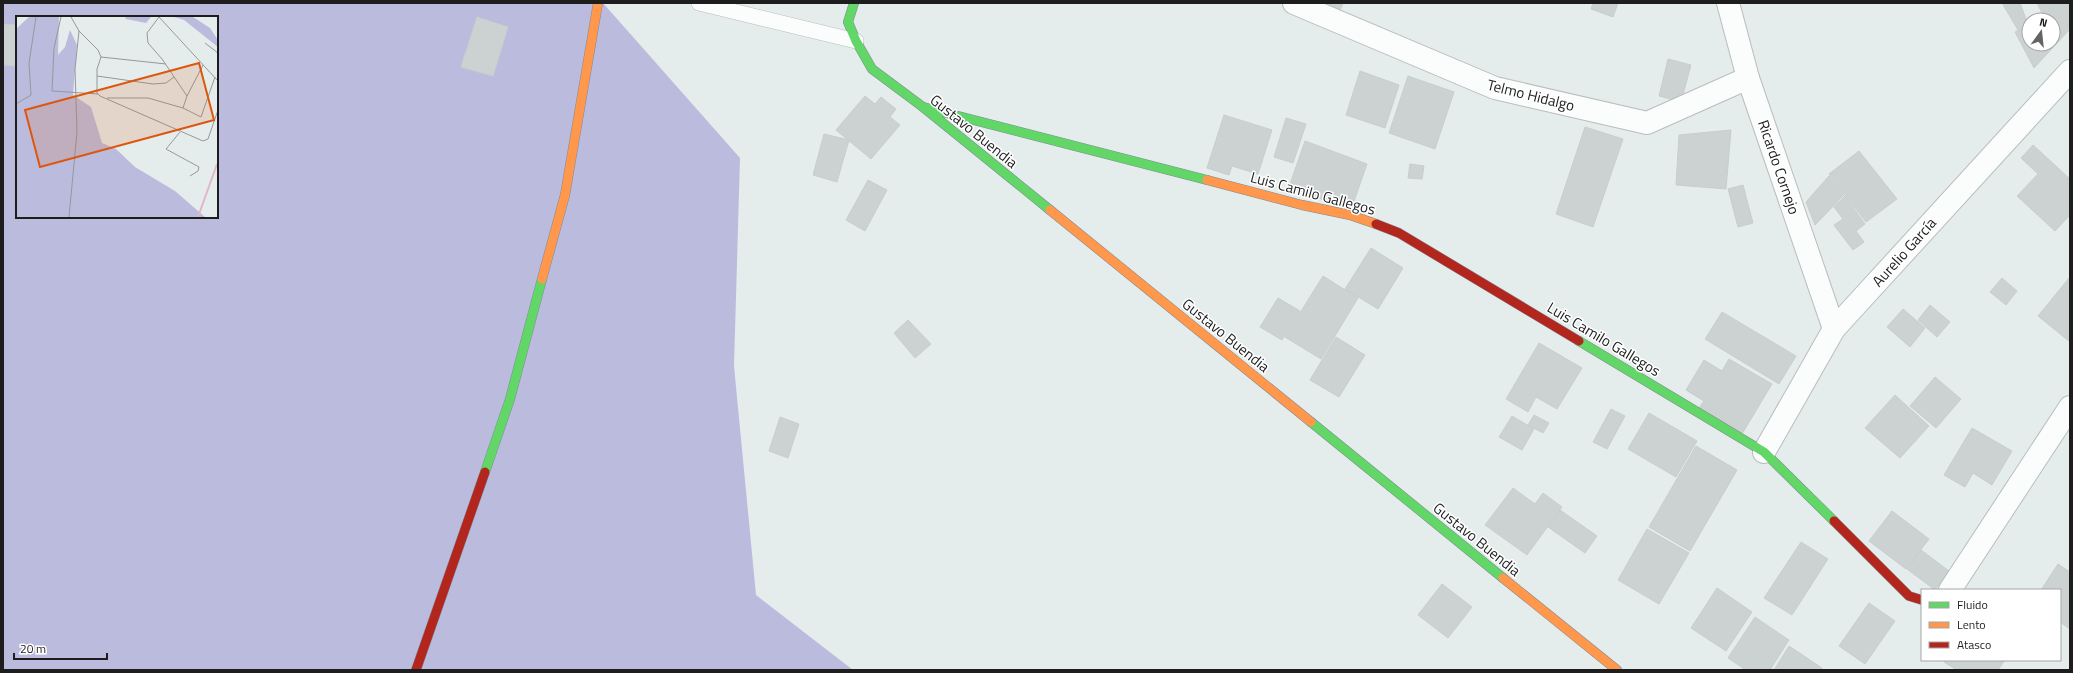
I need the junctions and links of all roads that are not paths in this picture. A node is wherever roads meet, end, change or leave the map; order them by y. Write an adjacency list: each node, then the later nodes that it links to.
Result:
1 (598, 3): 15 (street)
2 (699, 3): 6 (lane)
3 (854, 3): 6 (street, Gustavo Buendia)
4 (1294, 3): 8 (street, Telmo Hidalgo)
5 (1728, 3): 8 (street, Ricardo Cornejo)
6 (856, 41): 9 (street, Gustavo Buendia)
7 (2070, 71): 10 (street, Aurelio García)
8 (1748, 78): 10 (street, Ricardo Cornejo)
9 (923, 107): 12 (street, Luis Camilo Gallegos); 16 (street, Gustavo Buendia)
10 (1834, 329): 12 (street, Aurelio García)
11 (2070, 407): 13 (street)
12 (1764, 452): 14 (street, Luis Camilo Gallegos)
13 (1951, 589)
14 (1921, 600)
15 (416, 670)
16 (1617, 670)

